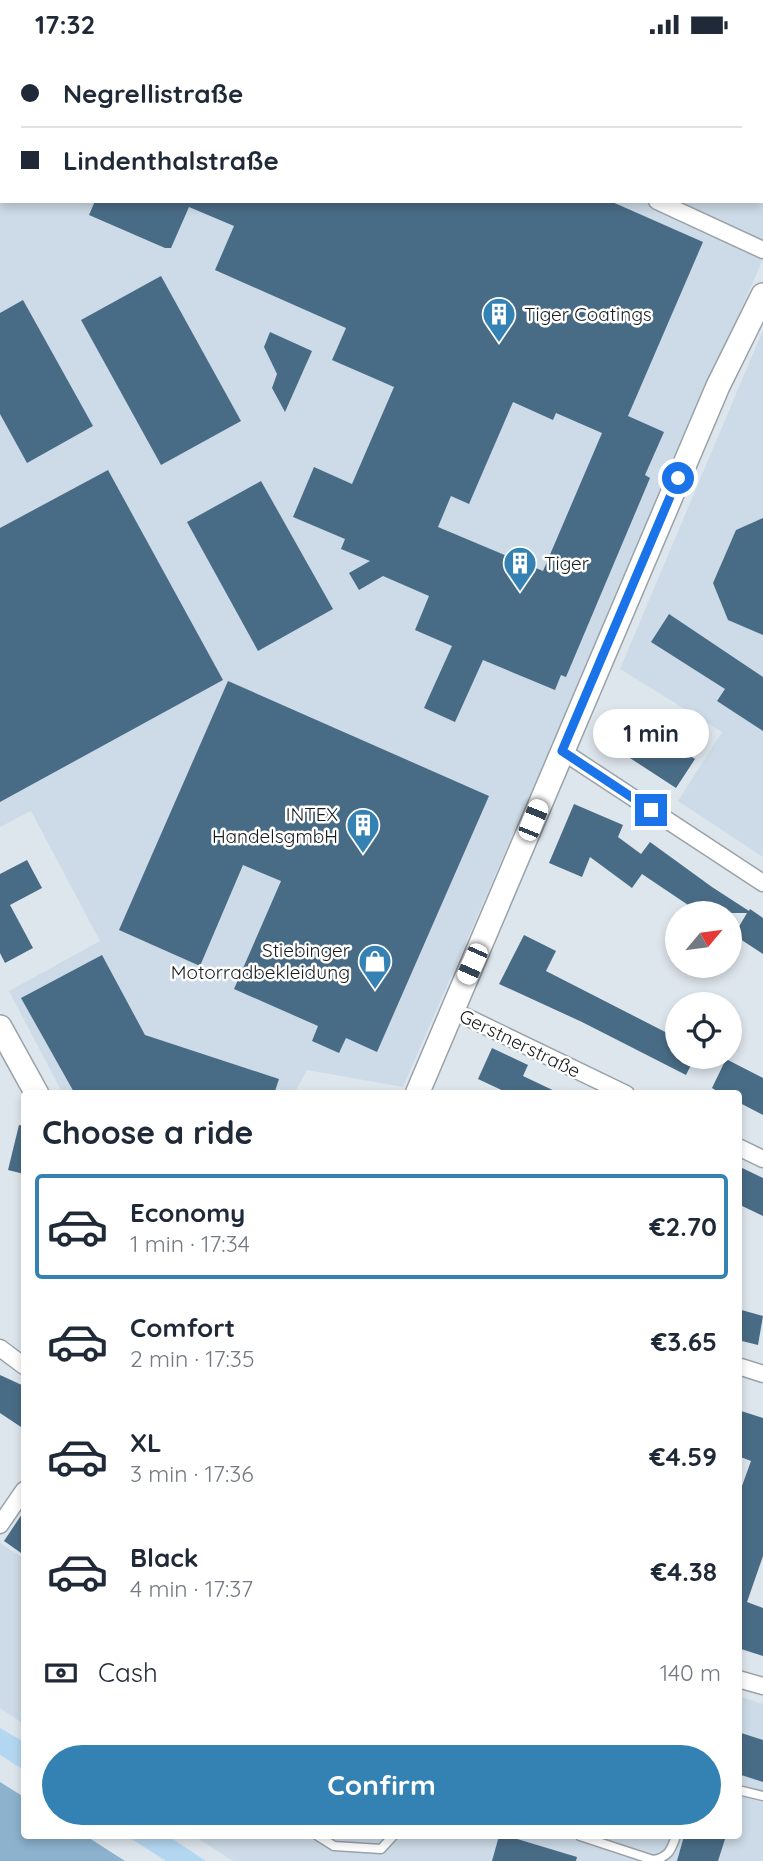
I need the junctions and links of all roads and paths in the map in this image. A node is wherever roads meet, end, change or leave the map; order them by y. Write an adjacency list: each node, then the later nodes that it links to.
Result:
1 (661, 203): 2 (street)
2 (763, 250)
3 (763, 295): 4 (main road)
4 (562, 751): 5 (street); 6 (main road)
5 (763, 883)
6 (452, 1010): 9 (main road); 10 (street, Gerstnerstraße)
7 (0, 1027): 8 (main road)
8 (35, 1090)
9 (419, 1090)
10 (618, 1090)
11 (742, 1149): 12 (street)
12 (763, 1159)
13 (0, 1348): 14 (street)
14 (21, 1364)
15 (742, 1367): 16 (street)
16 (763, 1374)
17 (21, 1494): 18 (street)
18 (0, 1525)
19 (742, 1680): 20 (street)
20 (763, 1686)
21 (742, 1791): 22 (lane)
22 (763, 1796)
23 (323, 1839): 24 (lane)
24 (390, 1839)
25 (589, 1839): 26 (lane)
26 (675, 1839)

